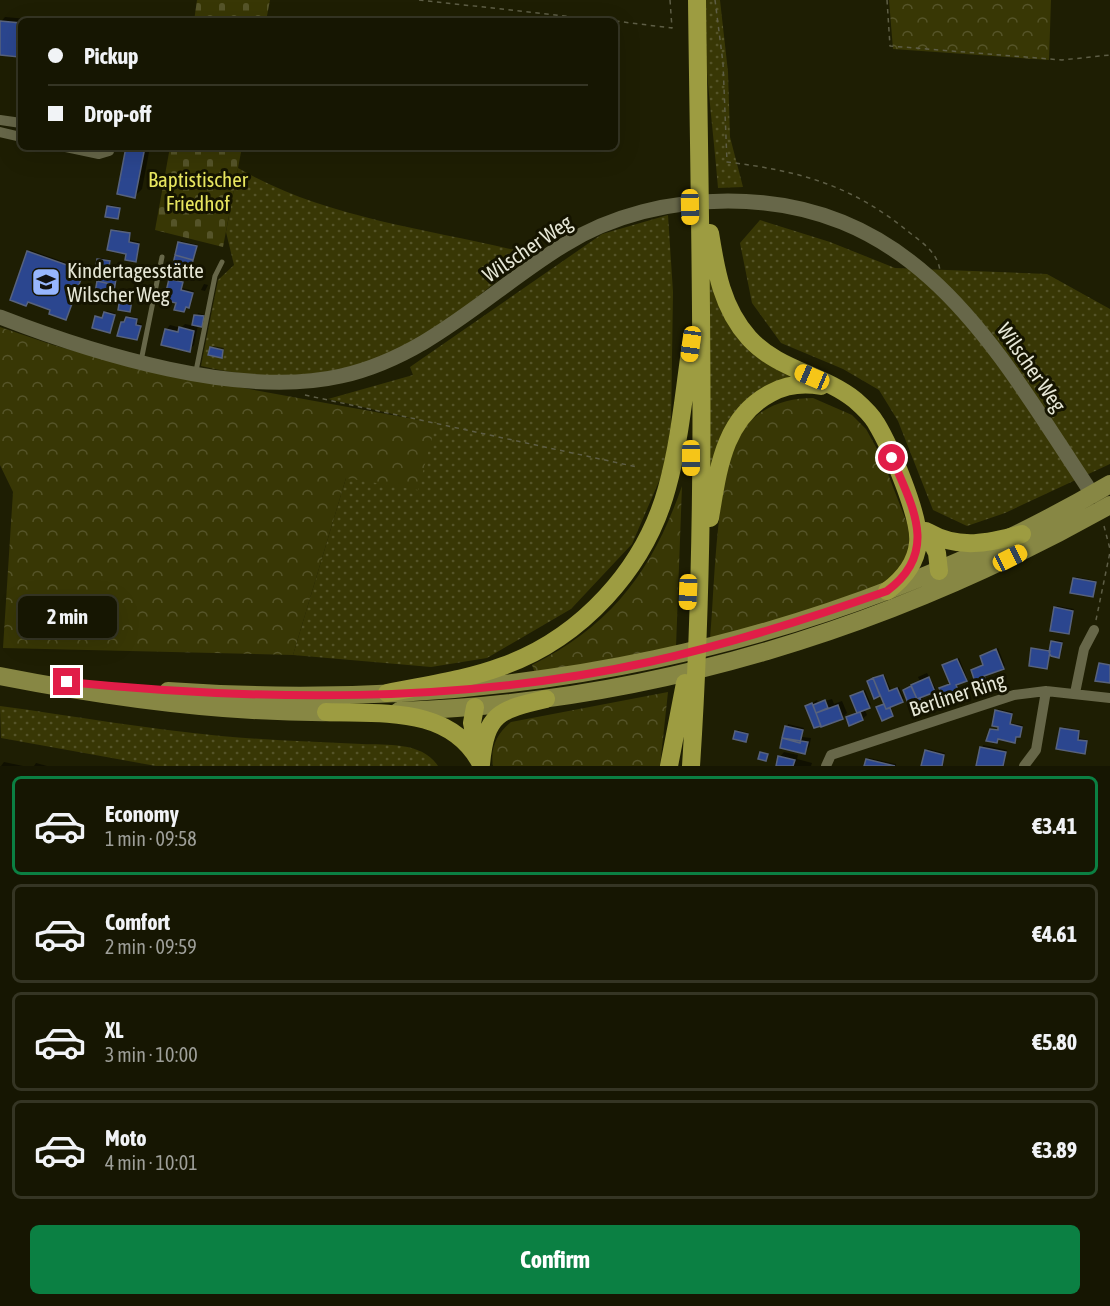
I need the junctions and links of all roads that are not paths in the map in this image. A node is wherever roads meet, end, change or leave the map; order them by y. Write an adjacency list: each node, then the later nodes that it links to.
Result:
1 (686, 0): 13 (highway)
2 (697, 0): 9 (highway)
3 (0, 120): 4 (street)
4 (18, 123)
5 (0, 132): 6 (street)
6 (18, 136)
7 (80, 150): 8 (street)
8 (109, 150)
9 (700, 173): 16 (highway); 20 (highway)
10 (162, 257): 14 (lane)
11 (222, 262): 15 (lane)
12 (0, 318): 14 (street, Wilscher Weg)
13 (691, 344): 27 (highway); 30 (highway)
14 (141, 361): 15 (street, Wilscher Weg)
15 (195, 373): 17 (street, Wilscher Weg)
16 (841, 391): 18 (highway); 20 (highway)
17 (1101, 504): 19 (main road); 22 (main road)
18 (921, 528): 19 (highway); 21 (highway); 23 (highway)
19 (1022, 534): 21 (main road)
20 (700, 573): 39 (highway)
21 (937, 574): 22 (main road); 23 (main road); 24 (main road)
22 (958, 582): 24 (main road)
23 (887, 591): 28 (main road)
24 (922, 598): 33 (main road)
25 (1094, 630): 31 (street)
26 (0, 675): 30 (main road); 35 (main road)
27 (685, 683): 37 (highway); 38 (highway)
28 (497, 686): 30 (main road); 34 (main road)
29 (1046, 692): 31 (street, Berliner Ring); 40 (street, Berliner Ring); 41 (street)
30 (387, 693)
31 (1076, 693): 32 (street, Berliner Ring)
32 (1110, 698)
33 (546, 699): 34 (main road); 36 (highway)
34 (475, 707): 35 (main road); 36 (highway)
35 (326, 712): 36 (highway)
36 (481, 765)
37 (669, 766)
38 (680, 766)
39 (691, 766)
40 (826, 766)
41 (1024, 766)

